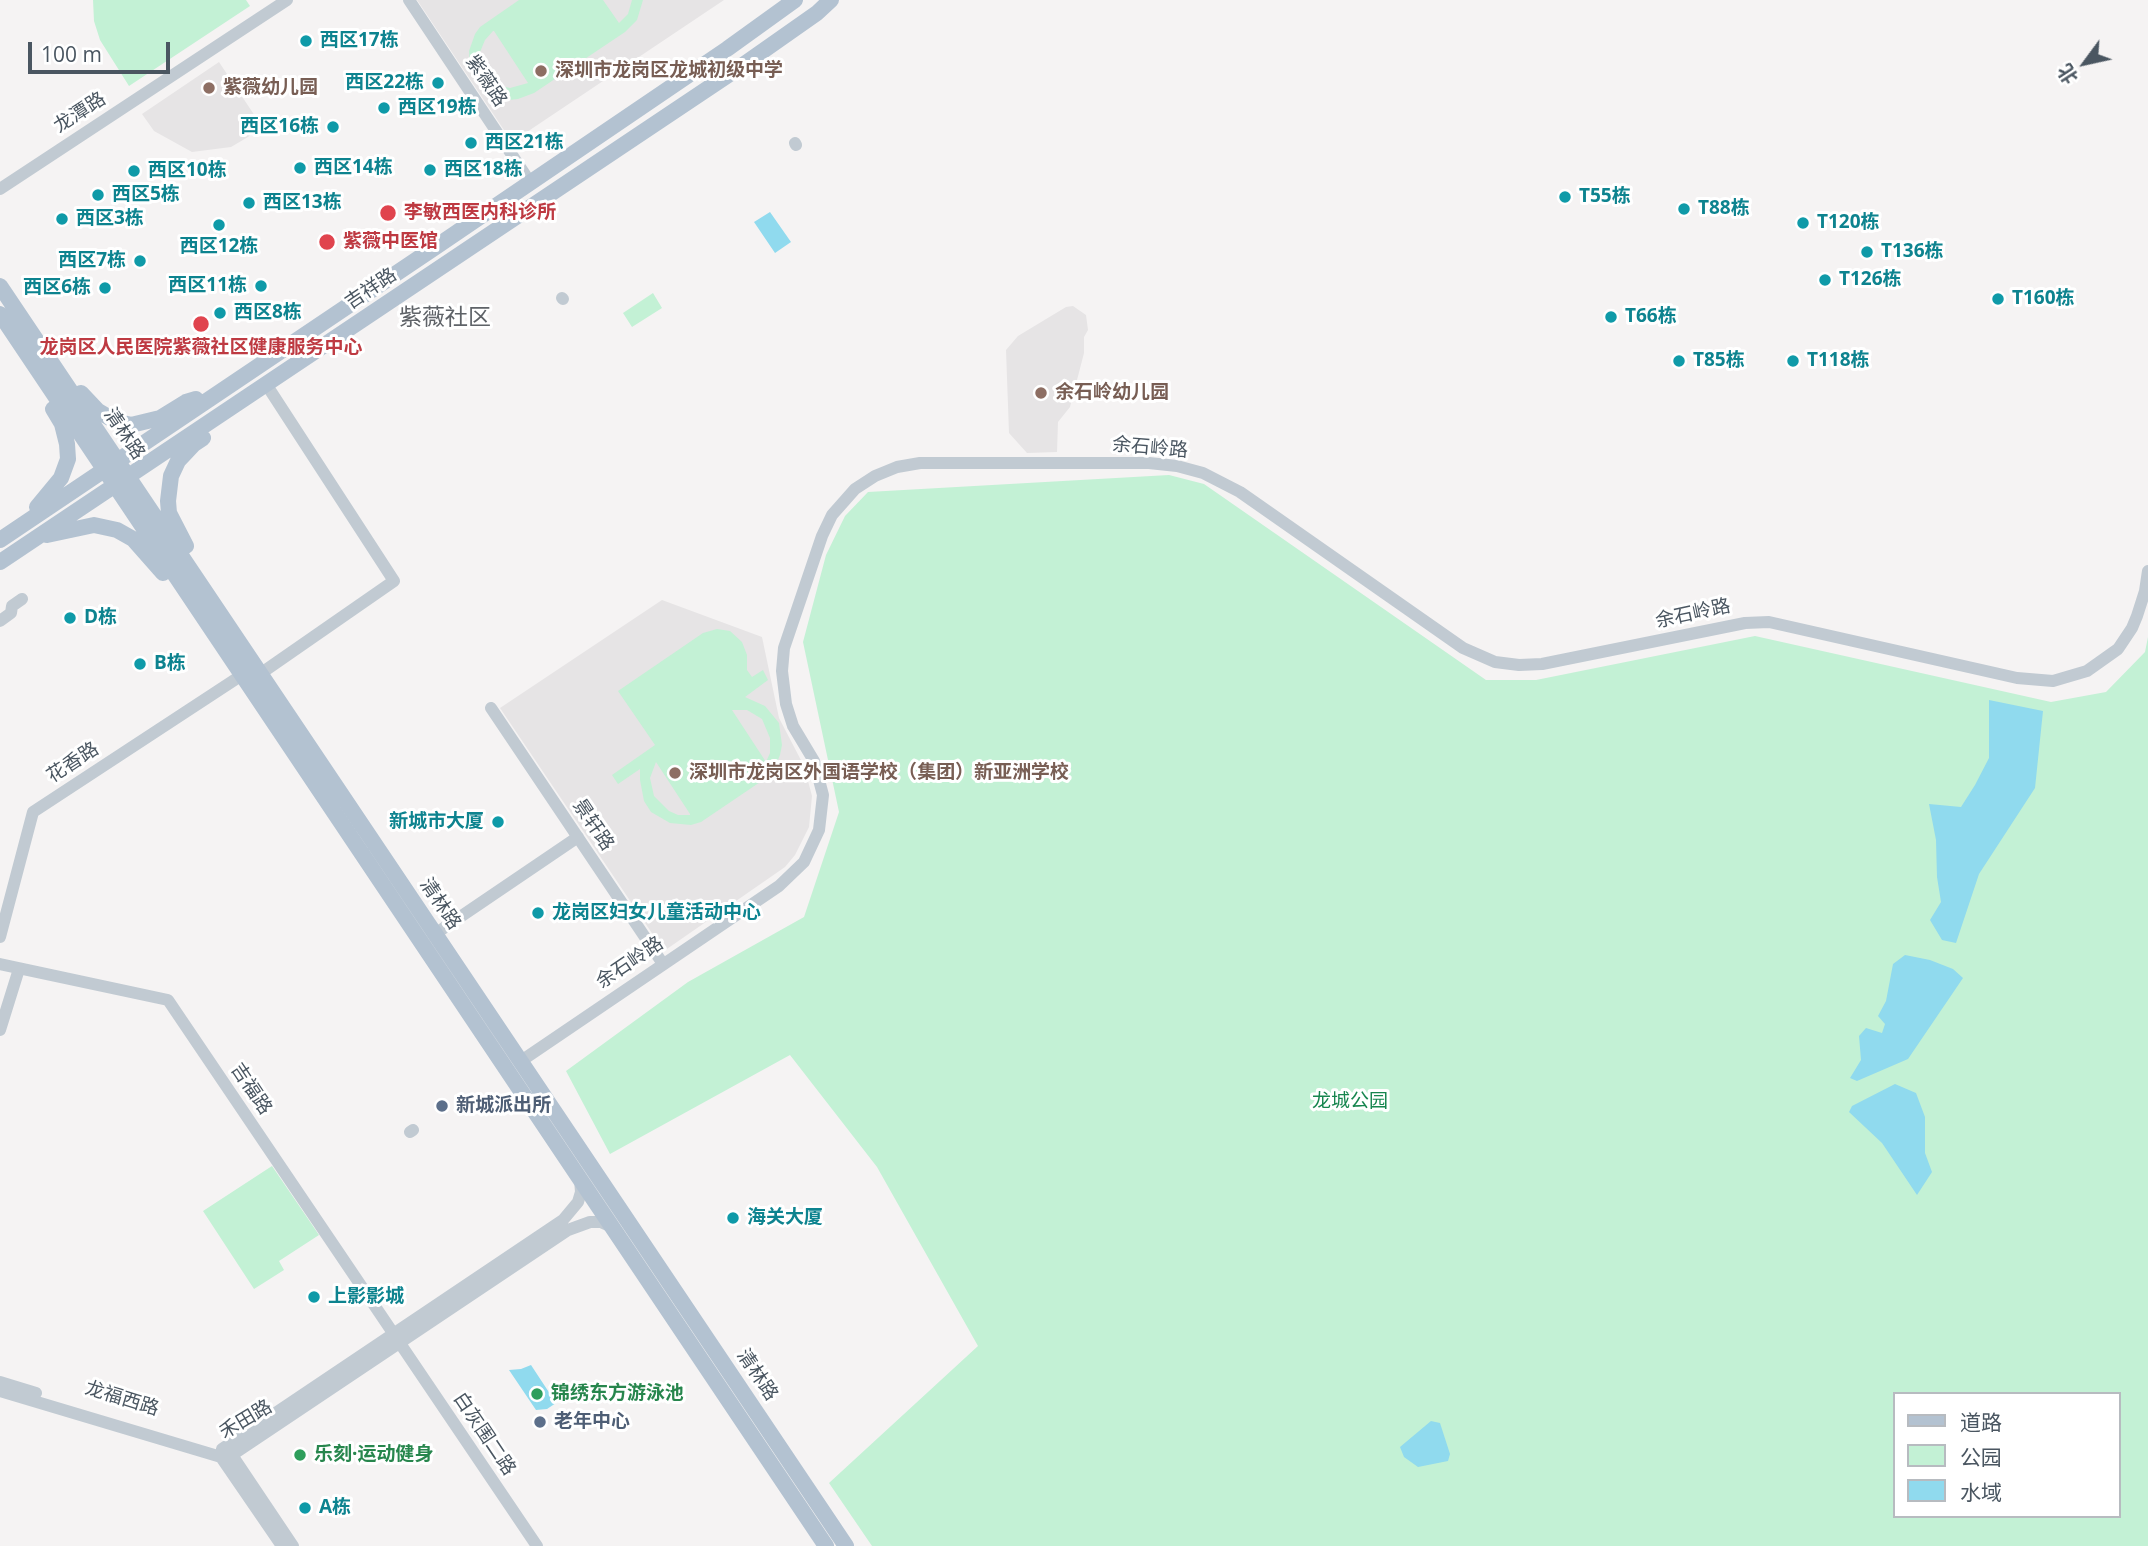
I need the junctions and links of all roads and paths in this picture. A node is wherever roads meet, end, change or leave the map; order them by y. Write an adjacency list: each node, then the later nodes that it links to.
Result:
1 (287, 0): 6 (street, 龙潭路)
2 (409, 0): 5 (street, 紫薇路)
3 (795, 0): 5 (main road, 吉祥路)
4 (831, 0): 10 (main road, 吉祥路)
5 (530, 183): 11 (main road, 吉祥路)
6 (0, 190)
7 (0, 286): 9 (main road, 清林路)
8 (0, 314): 9 (main road, 清林路)
9 (48, 371): 11 (main road); 13 (main road, 清林路); 15 (main road)
10 (267, 384): 12 (main road, 吉祥路); 25 (street)
11 (212, 398): 13 (main road, 吉祥路)
12 (224, 412): 14 (main road, 吉祥路); 20 (main road)
13 (110, 465): 14 (main road, 清林路); 15 (main road, 吉祥路)
14 (121, 481): 16 (main road, 吉祥路); 20 (main road, 清林路)
15 (25, 523): 17 (main road, 吉祥路)
16 (36, 538): 18 (main road, 吉祥路); 20 (main road)
17 (0, 540)
18 (0, 562)
19 (2148, 570): 32 (street, 余石岭路)
20 (187, 579): 22 (main road, 清林路); 24 (main road, 清林路)
21 (0, 606): 23 (street)
22 (198, 610): 24 (main road); 26 (main road, 清林路)
23 (0, 621)
24 (226, 623): 25 (main road, 清林路)
25 (260, 674): 29 (main road, 清林路)
26 (242, 675): 30 (street, 花香路); 36 (main road, 清林路)
27 (491, 708): 28 (street, 景轩路)
28 (578, 837): 29 (street); 32 (street, 景轩路)
29 (435, 934): 35 (main road, 清林路)
30 (0, 937)
31 (0, 964): 33 (street, 吉福路)
32 (663, 964): 35 (street, 余石岭路)
33 (19, 969): 34 (street); 38 (street, 吉福路)
34 (0, 1030)
35 (521, 1061): 46 (main road, 清林路)
36 (580, 1179): 37 (main road, 清林路); 38 (street, 禾田路)
37 (612, 1227): 38 (street, 禾田路); 45 (main road, 清林路)
38 (396, 1338): 41 (street, 禾田路); 44 (street, 白灰围二路)
39 (0, 1382): 41 (street, 龙福西路)
40 (0, 1391): 41 (street, 龙福西路)
41 (225, 1454): 42 (street); 43 (street)
42 (282, 1546)
43 (293, 1546)
44 (537, 1546)
45 (824, 1546)
46 (846, 1546)

